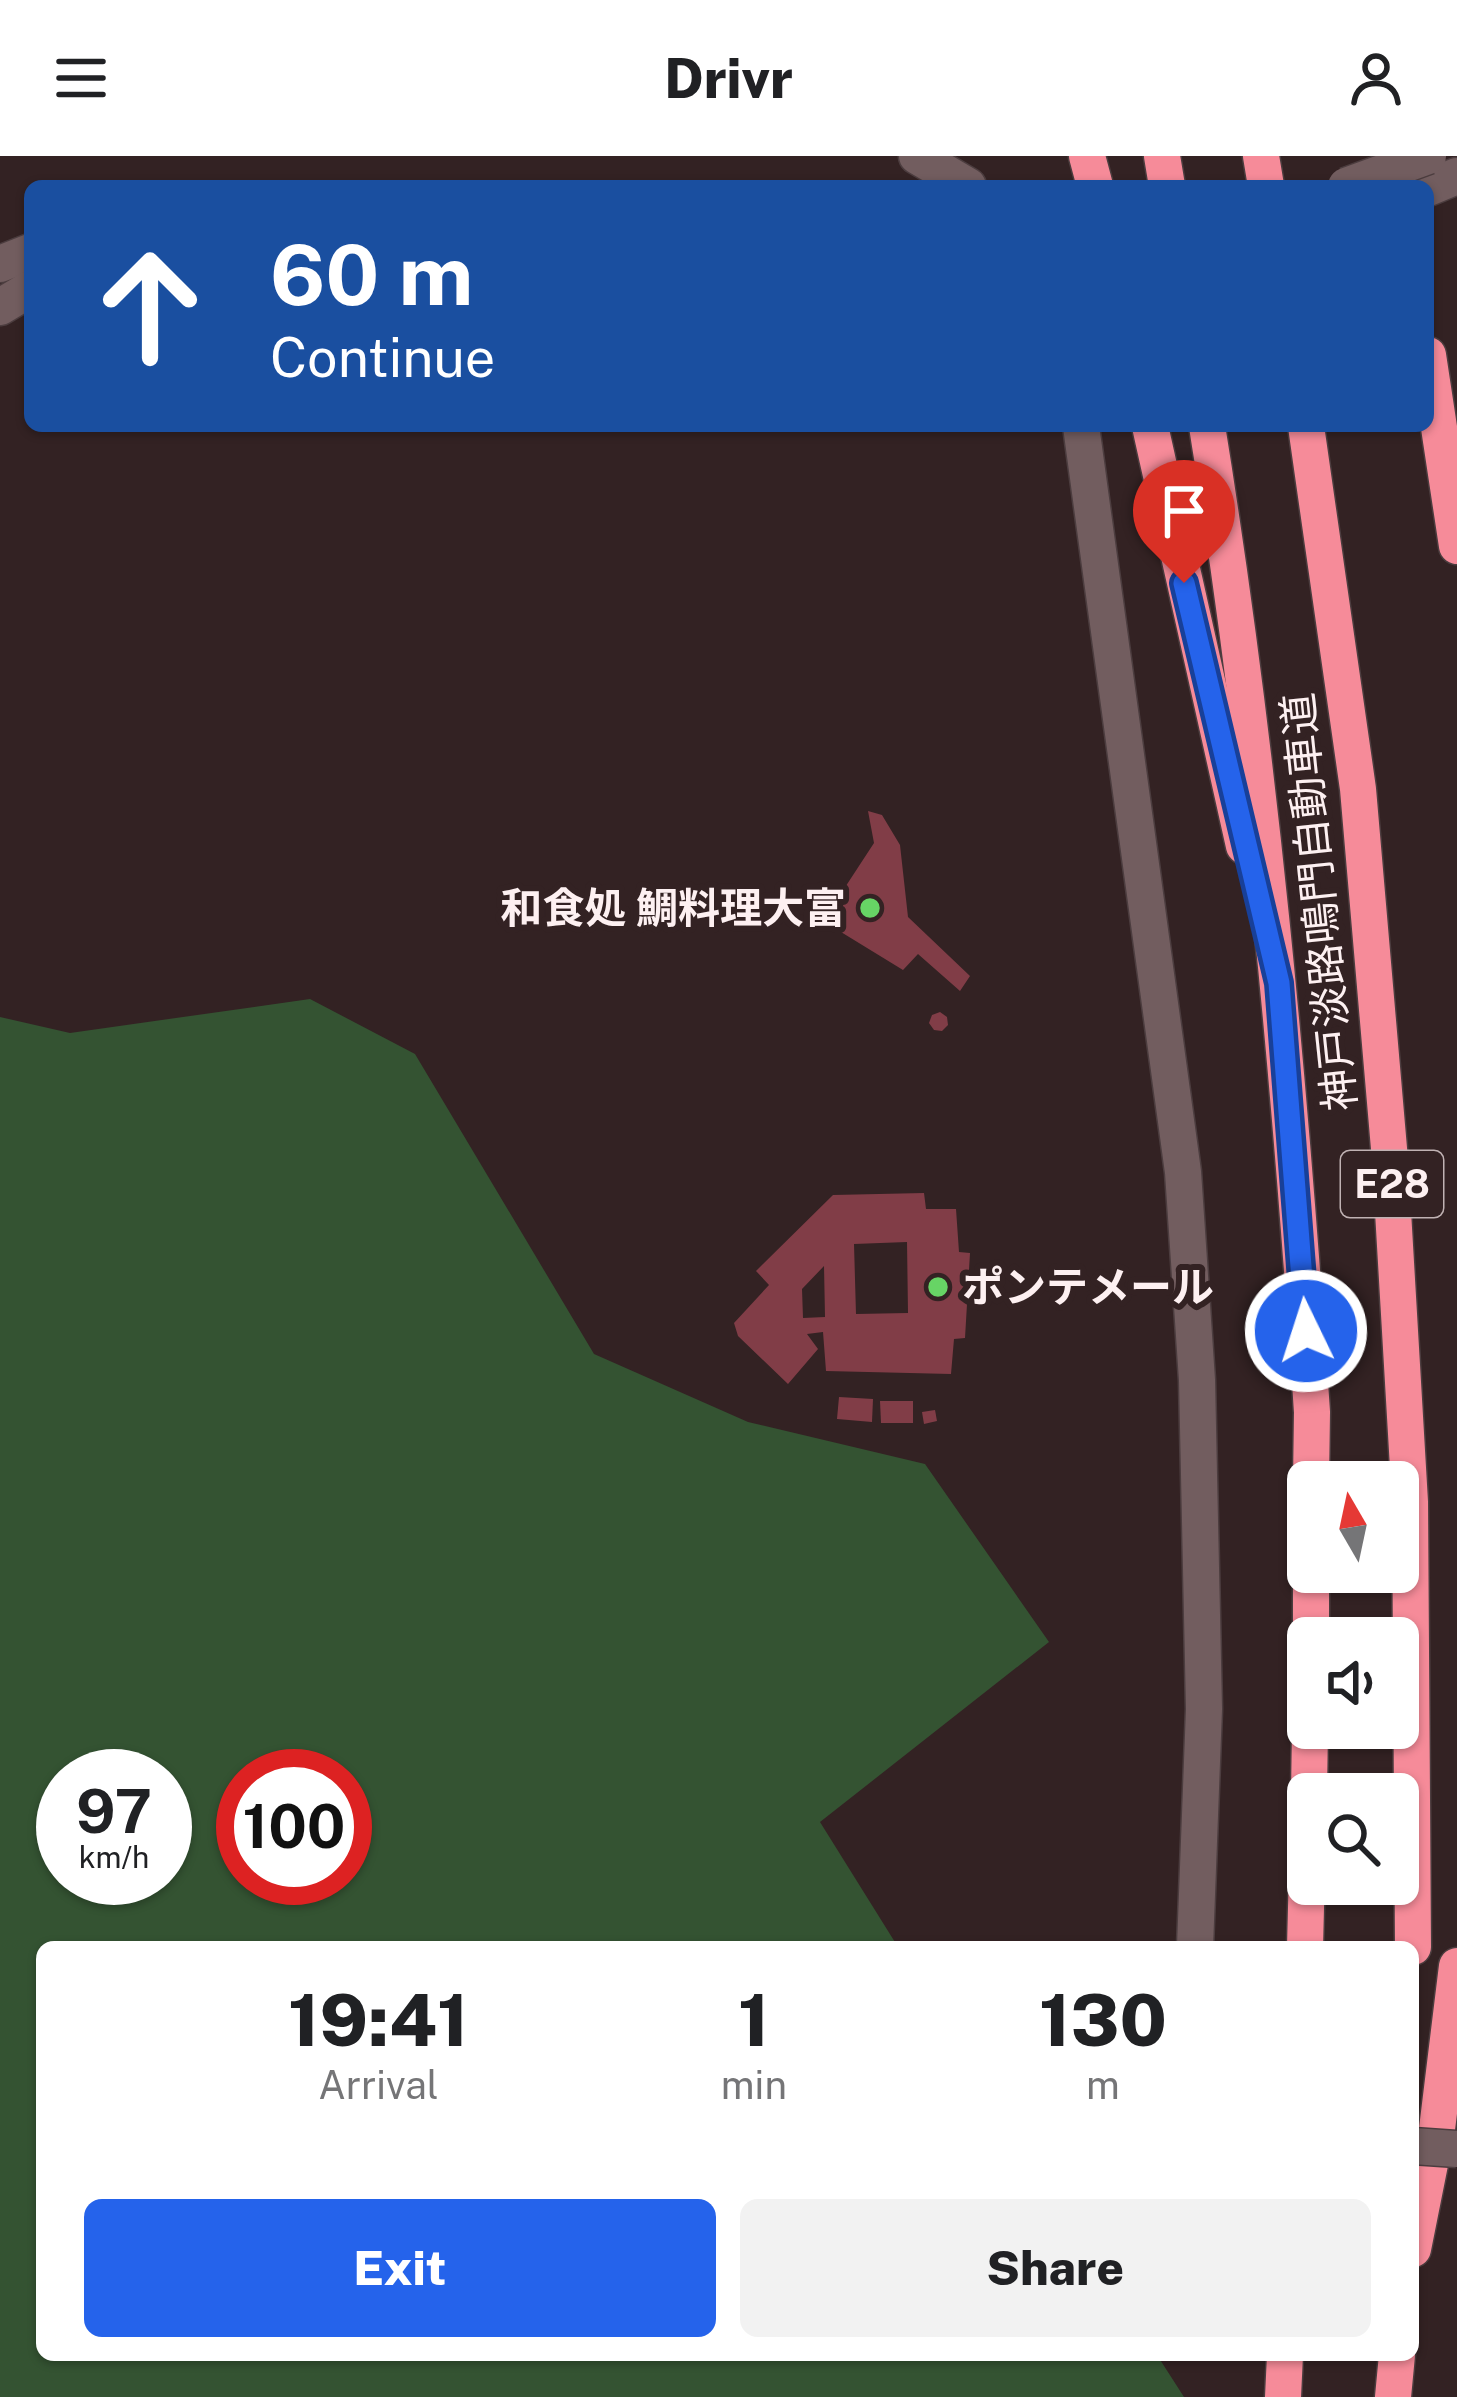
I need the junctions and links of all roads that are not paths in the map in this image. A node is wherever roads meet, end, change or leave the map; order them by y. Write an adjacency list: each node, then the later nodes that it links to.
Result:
1 (917, 156): 3 (street)
2 (1427, 156): 4 (street, bridge)
3 (958, 180)
4 (1362, 180)
5 (1434, 395): 10 (highway)
6 (1082, 432): 14 (street)
7 (1151, 432): 11 (highway)
8 (1208, 432): 11 (highway, 神戸淡路鳴門自動車道 / E28)
9 (1307, 432): 16 (highway, 神戸淡路鳴門自動車道 / E28)
10 (1457, 546)
11 (1279, 983): 12 (highway, 神戸淡路鳴門自動車道 / E28)
12 (1311, 1461)
13 (1306, 1905): 15 (highway)
14 (1196, 1941)
15 (1305, 1941)
16 (1413, 1941)
17 (1457, 1966): 20 (highway)
18 (1419, 2146): 19 (street, bridge)
19 (1457, 2149)
20 (1419, 2218)
21 (1285, 2361): 23 (highway)
22 (1396, 2361): 24 (highway)
23 (1283, 2397)
24 (1393, 2397)

